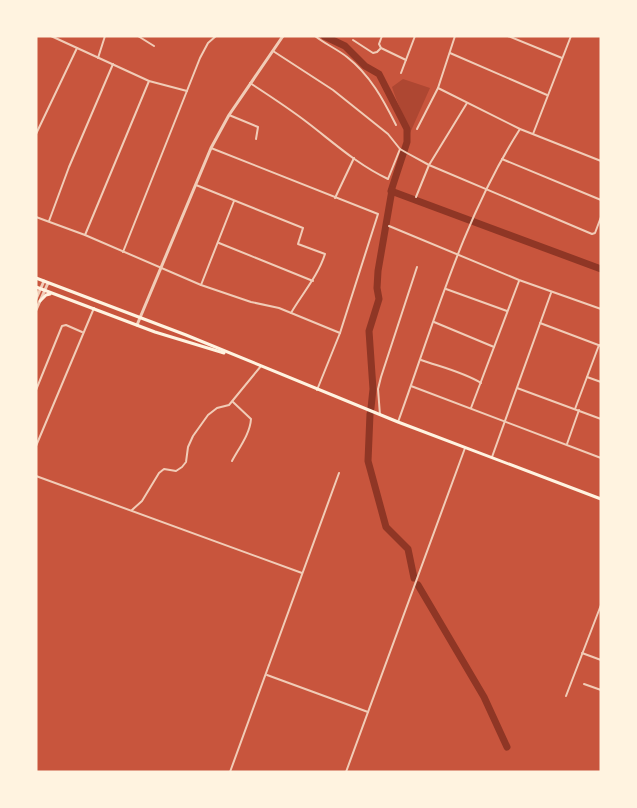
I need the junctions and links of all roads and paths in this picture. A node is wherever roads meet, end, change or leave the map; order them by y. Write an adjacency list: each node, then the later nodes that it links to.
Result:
1 (51, 36): 16 (street)
2 (105, 36): 20 (street)
3 (138, 36): 15 (street)
4 (207, 36): 14 (street)
5 (216, 36): 14 (street)
6 (283, 36): 18 (street)
7 (315, 36): 32 (street)
8 (382, 36): 17 (street)
9 (414, 36): 22 (street)
10 (455, 36): 19 (street)
11 (508, 36): 21 (street)
12 (571, 36): 21 (street)
13 (352, 40): 17 (street)
14 (208, 43): 28 (street)
15 (154, 46)
16 (77, 48): 20 (street); 35 (street)
17 (381, 48): 22 (street)
18 (273, 51): 26 (street); 39 (street)
19 (450, 52): 27 (street); 29 (street)
20 (98, 58): 23 (street)
21 (562, 58): 29 (street)
22 (406, 60): 24 (street)
23 (113, 64): 25 (street); 52 (street)
24 (401, 73)
25 (148, 81): 28 (street); 54 (street)
26 (250, 83): 31 (street); 40 (street)
27 (438, 88): 30 (street); 33 (street)
28 (187, 91): 56 (street)
29 (547, 95): 36 (street)
30 (467, 103): 34 (street); 43 (street)
31 (229, 115): 37 (street); 38 (street)
32 (396, 125)
33 (417, 129)
34 (520, 129): 36 (street); 41 (street)
35 (36, 134)
36 (533, 134): 42 (street)
37 (255, 139)
38 (211, 148): 44 (street); 47 (street)
39 (401, 149): 40 (street); 43 (street)
40 (354, 158): 47 (street)
41 (502, 159): 45 (street); 48 (street)
42 (601, 161)
43 (429, 165): 45 (street); 46 (street)
44 (196, 185): 49 (street); 59 (street)
45 (486, 189): 50 (street); 57 (street)
46 (416, 197)
47 (335, 198): 82 (street)
48 (601, 200)
49 (234, 201): 55 (street); 61 (street)
50 (601, 217)
51 (36, 218): 52 (street)
52 (49, 221): 54 (street)
53 (389, 226): 57 (street)
54 (85, 235): 56 (street)
55 (219, 243): 61 (street); 64 (street)
56 (123, 252): 59 (street)
57 (458, 255): 62 (street); 67 (street)
58 (417, 267): 99 (street)
59 (162, 270): 64 (street); 77 (street)
60 (36, 278): 63 (main road)
61 (313, 280): 76 (street)
62 (519, 280): 68 (street); 75 (street)
63 (46, 282): 66 (street); 77 (main road)
64 (201, 285): 76 (street)
65 (36, 287): 66 (main road)
66 (43, 289): 69 (main road); 70 (street); 71 (street)
67 (446, 289): 75 (street); 78 (street)
68 (551, 293): 73 (street); 79 (street)
69 (56, 294): 71 (main road); 72 (main road)
70 (36, 295)
71 (40, 301): 74 (street)
72 (93, 308): 80 (main road); 81 (street)
73 (601, 309)
74 (36, 310)
75 (507, 311): 84 (street)
76 (291, 313): 82 (street)
77 (140, 318): 80 (street); 85 (main road)
78 (434, 322): 84 (street); 86 (street)
79 (540, 323): 83 (street); 92 (street)
80 (137, 325): 85 (main road)
81 (83, 333): 93 (street); 104 (street)
82 (340, 333): 94 (street)
83 (600, 346): 88 (street)
84 (495, 347): 90 (street)
85 (234, 356): 87 (main road)
86 (421, 360): 90 (street); 91 (street)
87 (261, 366): 94 (main road); 95 (street)
88 (586, 377): 89 (street); 97 (street)
89 (601, 382)
90 (481, 383): 96 (street)
91 (411, 386): 96 (street); 102 (street)
92 (517, 388): 97 (street); 101 (street)
93 (36, 390)
94 (317, 390): 99 (main road)
95 (232, 402): 110 (street); 114 (street)
96 (471, 408): 101 (street)
97 (575, 409): 98 (street)
98 (579, 410): 100 (street); 105 (street)
99 (380, 415): 102 (main road)
100 (601, 419)
101 (506, 421): 105 (street); 108 (street)
102 (398, 422): 107 (main road)
103 (36, 432): 104 (street)
104 (41, 434): 106 (street)
105 (567, 444): 109 (street)
106 (36, 446)
107 (465, 448): 108 (main road); 124 (street)
108 (492, 458): 113 (main road)
109 (601, 458)
110 (232, 461)
111 (339, 473): 115 (street)
112 (36, 476): 114 (street)
113 (601, 499)
114 (132, 510): 115 (street)
115 (302, 573): 120 (street)
116 (601, 605): 117 (street)
117 (599, 615): 118 (street)
118 (582, 653): 119 (street); 123 (street)
119 (601, 660)
120 (266, 675): 124 (street); 125 (street)
121 (584, 684): 122 (street)
122 (601, 690)
123 (566, 696)
124 (368, 712): 126 (street)
125 (230, 772)
126 (346, 772)

